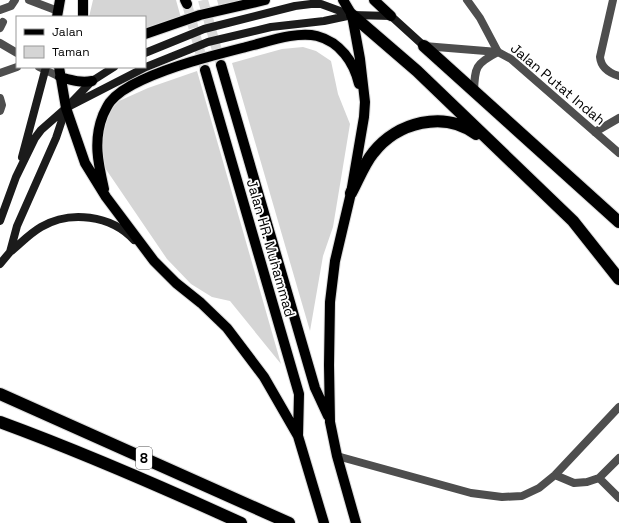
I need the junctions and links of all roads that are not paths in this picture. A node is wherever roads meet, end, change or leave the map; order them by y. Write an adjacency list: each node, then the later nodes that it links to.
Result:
1 (15, 0): 12 (street)
2 (29, 0): 10 (street)
3 (60, 0): 14 (main road)
4 (83, 0): 17 (main road)
5 (265, 0): 19 (main road)
6 (343, 0): 15 (main road)
7 (374, 0): 18 (main road)
8 (467, 0): 23 (street)
9 (613, 0): 13 (street)
10 (42, 2): 14 (street)
11 (298, 3): 15 (street); 24 (street)
12 (0, 10)
13 (610, 13): 16 (street); 34 (street)
14 (58, 14)
15 (352, 15): 18 (street); 26 (street); 40 (main road); 44 (highway)
16 (619, 15)
17 (83, 16)
18 (391, 16): 21 (street)
19 (146, 34)
20 (0, 43): 22 (street)
21 (424, 46): 23 (street, Jalan Putat Indah); 36 (highway)
22 (16, 52)
23 (498, 52): 36 (street, Jalan Putat Indah); 42 (street, Jalan Putat Indah)
24 (146, 53)
25 (220, 65): 57 (main road, Jalan HR. Muhammad)
26 (146, 67)
27 (16, 68): 33 (street)
28 (43, 68): 32 (street); 45 (street)
29 (112, 68): 35 (street)
30 (144, 68): 38 (street)
31 (205, 70): 58 (main road, Jalan HR. Muhammad)
32 (59, 72): 35 (main road); 38 (main road)
33 (0, 73)
34 (619, 76)
35 (92, 81): 38 (street)
36 (474, 91): 49 (highway)
37 (0, 98): 39 (street)
38 (66, 108): 45 (street); 47 (main road); 50 (street)
39 (0, 111)
40 (364, 117): 46 (main road); 47 (main road)
41 (619, 118): 42 (street)
42 (595, 132): 43 (street, Jalan Putat Indah)
43 (619, 153)
44 (503, 154): 46 (highway); 53 (highway)
45 (16, 177): 48 (street)
46 (351, 193): 57 (main road)
47 (106, 197): 51 (main road)
48 (0, 221)
49 (619, 222)
50 (10, 252): 51 (street); 52 (street)
51 (154, 262): 58 (main road)
52 (0, 264)
53 (619, 279)
54 (0, 394): 65 (highway, 8)
55 (619, 407): 61 (street)
56 (0, 422): 64 (highway, 8)
57 (330, 422): 59 (main road)
58 (298, 436): 66 (main road)
59 (337, 456): 61 (street); 67 (main road)
60 (619, 458): 62 (street)
61 (556, 475): 62 (street)
62 (599, 478): 63 (street)
63 (619, 498)
64 (241, 523)
65 (289, 523)
66 (324, 523)
67 (356, 523)

